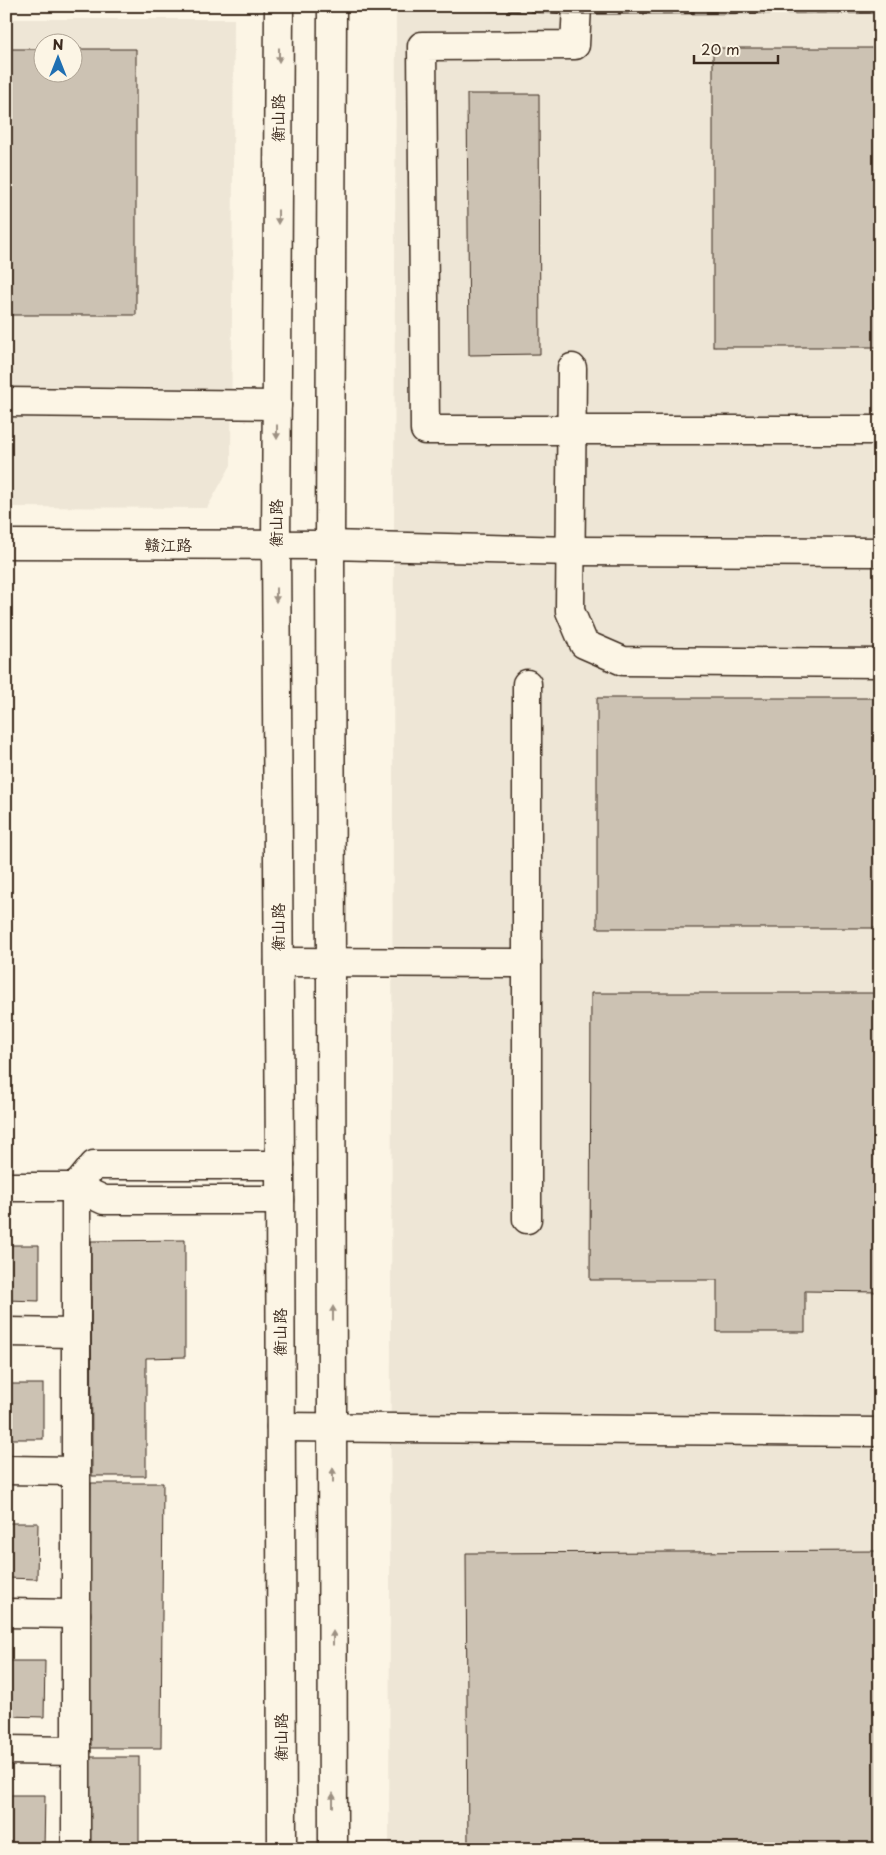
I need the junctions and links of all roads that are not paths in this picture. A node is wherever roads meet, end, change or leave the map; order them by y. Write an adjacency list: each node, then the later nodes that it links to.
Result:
1 (279, 6): 6 (street, 衡山路, one-way to 6)
2 (332, 6): 11 (street)
3 (577, 6): 7 (street)
4 (572, 368): 7 (street)
5 (6, 402): 6 (street)
6 (277, 406): 10 (street, 衡山路, one-way to 10)
7 (571, 430): 8 (street); 12 (street)
8 (880, 430)
9 (6, 544): 10 (street, 赣江路)
10 (276, 545): 11 (street, 赣江路); 16 (street, 衡山路, one-way to 16)
11 (330, 545): 12 (street, 赣江路); 17 (street)
12 (571, 551): 13 (street, 赣江路); 14 (street)
13 (880, 552)
14 (880, 663)
15 (527, 684): 18 (street)
16 (279, 962): 17 (street); 19 (street, 衡山路)
17 (332, 962): 18 (street); 27 (street, one-way to 17)
18 (527, 963): 23 (street)
19 (280, 1165): 21 (street); 22 (street, 衡山路)
20 (6, 1187): 21 (street)
21 (76, 1187): 22 (street); 25 (street)
22 (280, 1200): 26 (street, 衡山路)
23 (527, 1219)
24 (6, 1332): 25 (street)
25 (76, 1333): 30 (street)
26 (281, 1427): 27 (street); 36 (street, 衡山路)
27 (333, 1427): 28 (street); 37 (street, one-way to 27)
28 (880, 1432)
29 (6, 1470): 30 (street)
30 (76, 1471): 32 (street)
31 (6, 1613): 32 (street)
32 (76, 1614): 34 (street)
33 (6, 1750): 34 (street)
34 (76, 1751): 35 (street)
35 (76, 1849)
36 (282, 1849)
37 (333, 1849)

